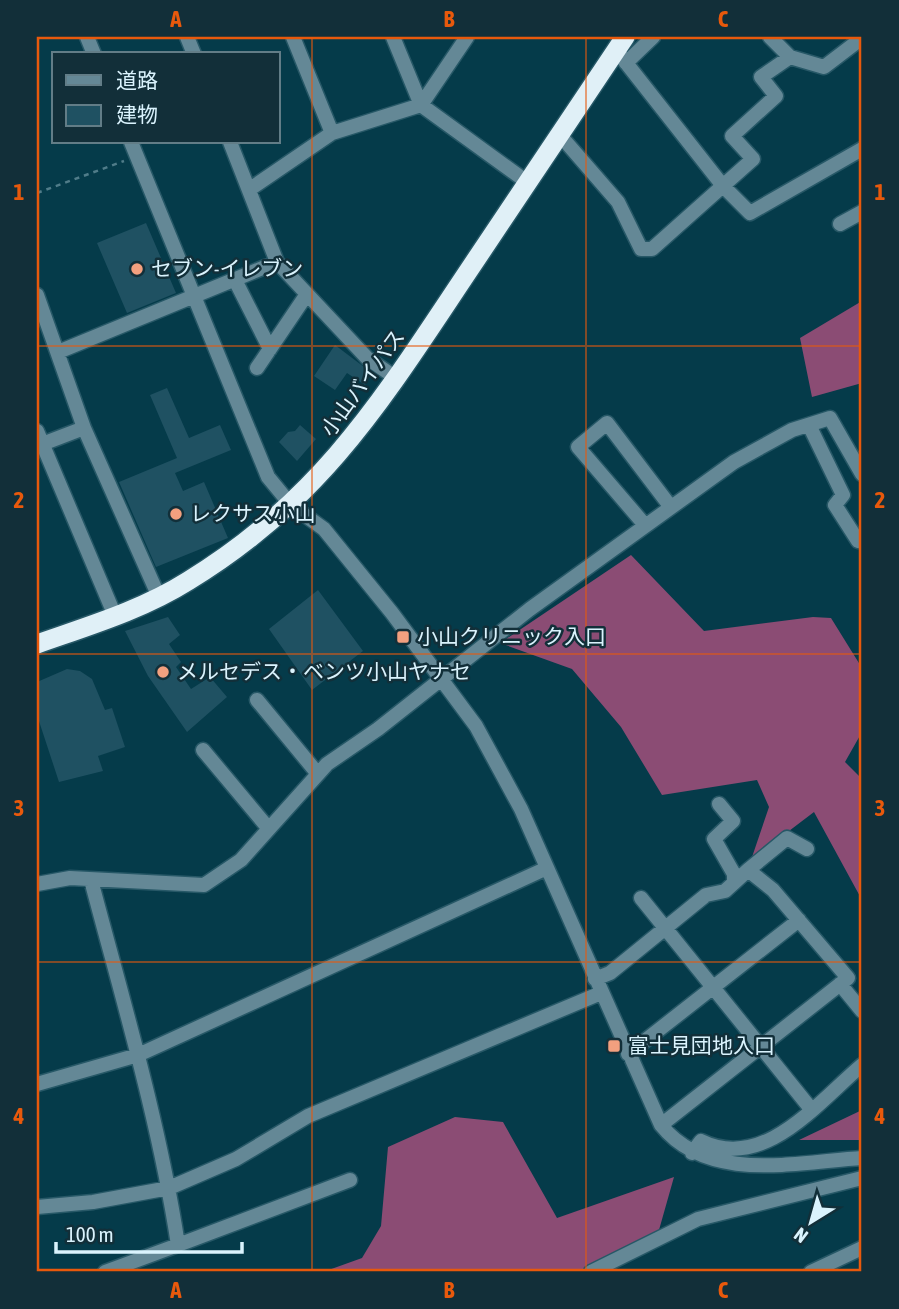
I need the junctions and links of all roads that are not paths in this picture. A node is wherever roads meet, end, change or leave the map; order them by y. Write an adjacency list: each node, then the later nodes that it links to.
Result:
1 (293, 37): 10 (street)
2 (393, 37): 9 (street)
3 (467, 37): 9 (street)
4 (653, 37): 7 (street)
5 (770, 37): 8 (street)
6 (858, 39): 8 (street)
7 (623, 50): 11 (highway, 小山バイパス); 16 (street)
8 (790, 57): 16 (street)
9 (421, 105): 10 (street); 15 (street)
10 (332, 133): 17 (street)
11 (559, 134): 15 (highway, 小山バイパス); 16 (street)
12 (132, 144): 24 (street)
13 (231, 144): 17 (street)
14 (862, 149): 16 (street)
15 (527, 182): 28 (highway, 小山バイパス)
16 (723, 186)
17 (250, 189): 20 (street)
18 (862, 212): 19 (street)
19 (840, 225)
20 (276, 262): 21 (street); 22 (street)
21 (235, 280): 24 (street); 25 (street)
22 (307, 294): 25 (street); 28 (street)
23 (37, 295): 26 (street)
24 (193, 298): 26 (street); 33 (street)
25 (270, 349): 27 (street)
26 (58, 352): 30 (street)
27 (257, 368)
28 (396, 378): 33 (highway, 小山バイパス)
29 (809, 425): 32 (street); 34 (street); 36 (street)
30 (84, 428): 31 (street); 37 (street)
31 (38, 440): 38 (street)
32 (862, 474)
33 (291, 505): 37 (highway, 小山バイパス); 40 (street)
34 (670, 506): 35 (street); 35 (street)
35 (643, 524): 40 (street)
36 (858, 541)
37 (159, 597): 38 (highway, 小山バイパス)
38 (115, 616): 39 (highway, 小山バイパス)
39 (37, 644)
40 (443, 678): 43 (street); 47 (street)
41 (257, 700): 43 (street)
42 (204, 750): 45 (street)
43 (318, 774): 45 (street)
44 (719, 804): 50 (street)
45 (269, 830): 49 (street)
46 (807, 849): 48 (street)
47 (547, 868): 56 (street); 61 (street)
48 (748, 870): 50 (street); 53 (street)
49 (91, 880): 51 (street); 61 (street)
50 (734, 883): 54 (street)
51 (37, 884)
52 (641, 898): 54 (street)
53 (799, 920): 55 (street); 57 (street)
54 (666, 928): 56 (street); 57 (street)
55 (840, 984): 58 (street); 59 (street)
56 (598, 986): 60 (street); 70 (street)
57 (713, 987): 59 (street); 60 (street)
58 (862, 1011)
59 (761, 1047): 64 (street); 65 (street)
60 (628, 1054): 65 (street)
61 (138, 1055): 63 (street); 70 (street)
62 (862, 1065): 64 (street)
63 (37, 1084)
64 (811, 1108): 66 (street)
65 (662, 1125): 66 (street)
66 (696, 1147): 67 (street)
67 (862, 1158)
68 (862, 1178): 75 (street)
69 (350, 1180): 72 (street)
70 (169, 1188): 71 (street); 72 (street)
71 (37, 1207)
72 (178, 1245): 74 (street)
73 (862, 1248): 76 (street)
74 (105, 1272)
75 (591, 1272)
76 (811, 1272)

